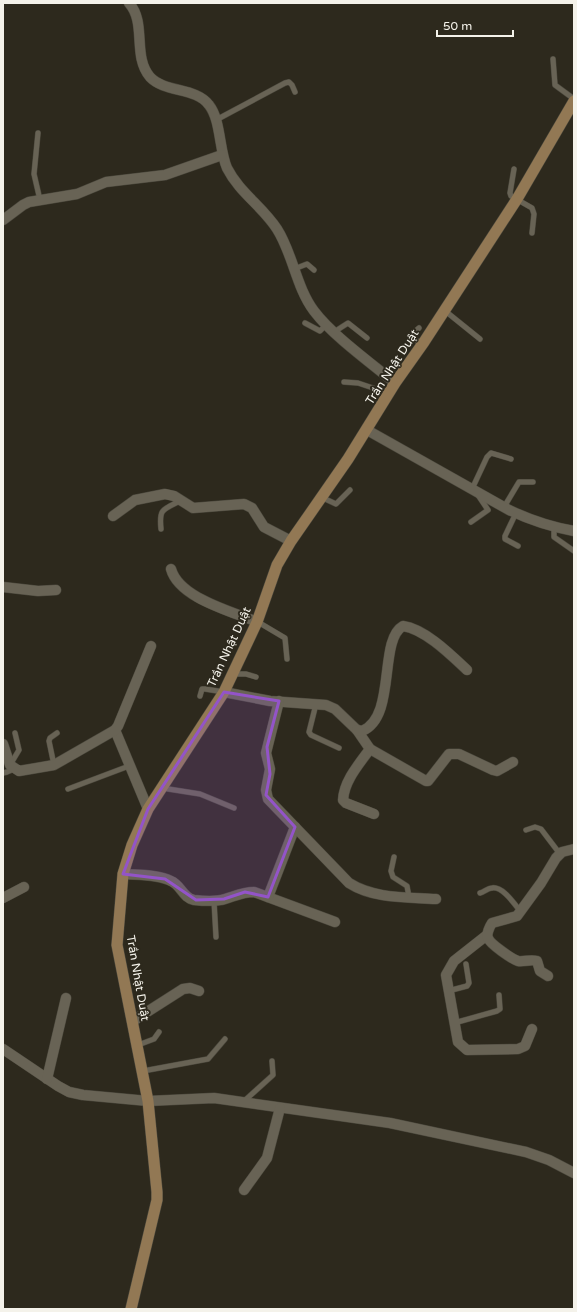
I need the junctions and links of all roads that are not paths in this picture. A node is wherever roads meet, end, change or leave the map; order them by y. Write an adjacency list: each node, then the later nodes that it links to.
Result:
1 (129, 3): 5 (street)
2 (553, 59): 4 (lane)
3 (295, 92): 5 (lane)
4 (574, 100): 9 (main road, Trần Nhật Duật)
5 (215, 121): 7 (street)
6 (38, 133): 10 (lane)
7 (222, 155): 10 (street); 13 (street)
8 (514, 169): 9 (lane)
9 (517, 199): 12 (lane); 15 (main road, Trần Nhật Duật)
10 (40, 200): 11 (street)
11 (3, 220)
12 (532, 233)
13 (294, 269): 14 (lane); 17 (street)
14 (314, 270)
15 (444, 310): 21 (lane); 22 (main road, Trần Nhật Duật)
16 (305, 323): 17 (lane)
17 (326, 325): 19 (street)
18 (419, 328): 22 (lane)
19 (334, 332): 20 (lane); 24 (street)
20 (367, 338)
21 (480, 339)
22 (422, 346): 24 (main road, Trần Nhật Duật)
23 (344, 382): 25 (lane)
24 (395, 383): 25 (main road, Trần Nhật Duật)
25 (389, 394): 26 (main road, Trần Nhật Duật)
26 (367, 430): 30 (street); 31 (main road, Trần Nhật Duật)
27 (511, 459): 30 (lane)
28 (533, 482): 33 (lane)
29 (350, 490): 31 (lane)
30 (474, 490): 33 (street); 36 (lane)
31 (321, 497): 40 (main road, Trần Nhật Duật)
32 (180, 501): 35 (street); 38 (lane); 40 (street)
33 (504, 507): 34 (street)
34 (516, 513): 37 (street); 41 (lane)
35 (113, 516)
36 (471, 522)
37 (554, 527): 39 (street); 42 (lane)
38 (161, 530)
39 (574, 531)
40 (291, 541): 46 (main road, Trần Nhật Duật)
41 (518, 546)
42 (574, 551)
43 (171, 569): 46 (street)
44 (3, 587): 45 (street)
45 (56, 590)
46 (257, 622): 48 (lane); 50 (main road, Trần Nhật Duật)
47 (151, 646): 56 (street)
48 (287, 659)
49 (467, 670): 57 (street)
50 (233, 674): 51 (lane); 52 (main road, Trần Nhật Duật)
51 (256, 677)
52 (224, 692): 53 (lane); 54 (street); 68 (main road, Trần Nhật Duật)
53 (200, 696)
54 (279, 701): 55 (street); 73 (street)
55 (316, 703): 57 (street); 61 (lane)
56 (115, 730): 64 (street); 65 (street)
57 (357, 730): 62 (street)
58 (15, 733): 66 (lane)
59 (57, 733): 64 (lane)
60 (3, 744): 66 (street)
61 (339, 748)
62 (370, 749): 63 (street); 72 (street)
63 (513, 762)
64 (54, 765): 66 (street)
65 (129, 766): 69 (lane); 70 (street)
66 (12, 767): 67 (lane)
67 (3, 772)
68 (161, 788): 70 (main road, Trần Nhật Duật); 71 (lane)
69 (68, 789)
70 (148, 808): 78 (main road, Trần Nhật Duật)
71 (234, 808)
72 (374, 814)
73 (295, 826): 81 (street); 82 (street)
74 (526, 830): 76 (lane)
75 (574, 849): 76 (street)
76 (560, 854): 86 (street)
77 (394, 857): 82 (lane)
78 (123, 874): 85 (street); 96 (main road, Trần Nhật Duật)
79 (24, 887): 83 (street)
80 (480, 893): 86 (lane)
81 (268, 897): 85 (street); 87 (street)
82 (409, 897): 84 (street)
83 (3, 898)
84 (436, 899)
85 (214, 901): 89 (lane)
86 (521, 912): 88 (street)
87 (335, 922)
88 (487, 935): 91 (street); 93 (street)
89 (216, 937)
90 (466, 964): 93 (lane)
91 (548, 976)
92 (199, 991): 96 (street)
93 (448, 991): 97 (street)
94 (500, 995): 97 (lane)
95 (66, 998): 105 (street)
96 (133, 1021): 101 (main road, Trần Nhật Duật)
97 (454, 1023): 98 (street)
98 (532, 1029)
99 (159, 1032): 101 (lane)
100 (225, 1038): 104 (lane)
101 (138, 1045): 104 (main road, Trần Nhật Duật)
102 (3, 1049): 105 (street)
103 (272, 1061): 107 (lane)
104 (143, 1071): 106 (main road, Trần Nhật Duật)
105 (46, 1079): 106 (street)
106 (148, 1100): 107 (street); 111 (main road, Trần Nhật Duật)
107 (243, 1102): 108 (street)
108 (280, 1108): 109 (street); 110 (street)
109 (574, 1173)
110 (244, 1190)
111 (131, 1309)

